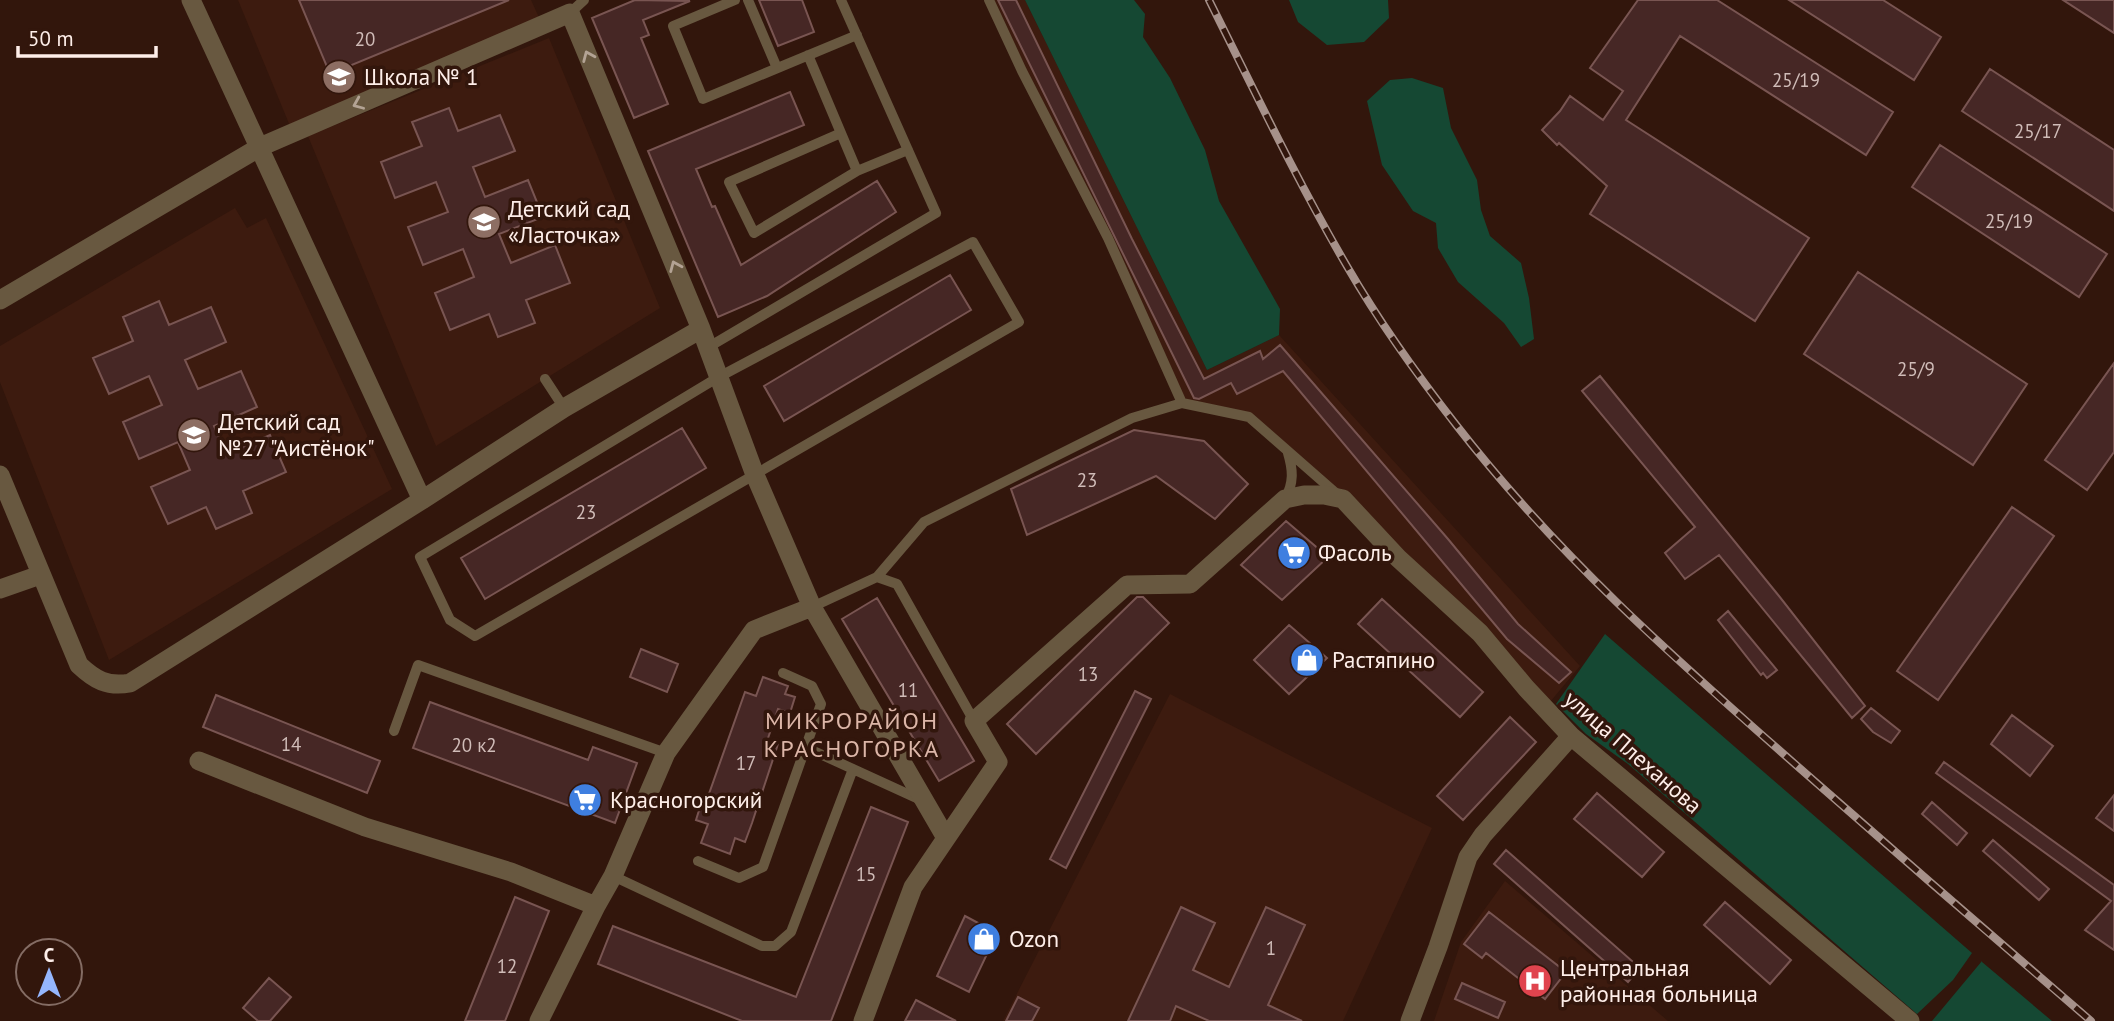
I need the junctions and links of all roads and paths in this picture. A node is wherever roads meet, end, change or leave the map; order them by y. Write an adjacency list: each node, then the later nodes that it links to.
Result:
1 (191, 0): 11 (street)
2 (735, 0): 9 (lane)
3 (748, 0): 9 (lane)
4 (841, 0): 7 (lane)
5 (989, 0): 18 (lane)
6 (577, 7): 11 (street, one-way to 11); 15 (street, one-way to 6)
7 (857, 35): 8 (lane); 12 (lane)
8 (808, 55): 9 (lane); 10 (lane)
9 (776, 68)
10 (841, 134): 13 (lane); 13 (lane)
11 (260, 147): 14 (street); 25 (street)
12 (908, 150): 13 (lane); 15 (lane)
13 (857, 171)
14 (0, 300)
15 (704, 338): 16 (street); 19 (street)
16 (718, 378): 22 (street); 22 (lane); 22 (lane)
17 (545, 379): 19 (lane)
18 (1182, 403): 20 (lane); 27 (lane)
19 (564, 408): 25 (street)
20 (1287, 450): 23 (lane); 24 (lane)
21 (0, 475): 26 (street)
22 (755, 475): 29 (street)
23 (1285, 499): 24 (street); 31 (street)
24 (1343, 499): 33 (street, улица Плеханова)
25 (422, 500): 26 (street)
26 (40, 575): 28 (street)
27 (877, 577): 29 (lane); 31 (lane)
28 (0, 589)
29 (812, 607): 35 (street); 38 (street)
30 (783, 673): 34 (lane)
31 (974, 721): 39 (street)
32 (394, 731): 35 (lane)
33 (1571, 736): 45 (street); 46 (street, улица Плеханова)
34 (807, 748): 37 (lane); 40 (lane)
35 (666, 753): 41 (street)
36 (199, 761): 42 (street)
37 (853, 769): 38 (lane); 41 (lane)
38 (925, 802): 39 (street)
39 (946, 838): 44 (street)
40 (698, 861)
41 (613, 876): 42 (street)
42 (596, 906): 43 (street)
43 (539, 1021)
44 (863, 1021)
45 (1410, 1021)
46 (1910, 1021)

